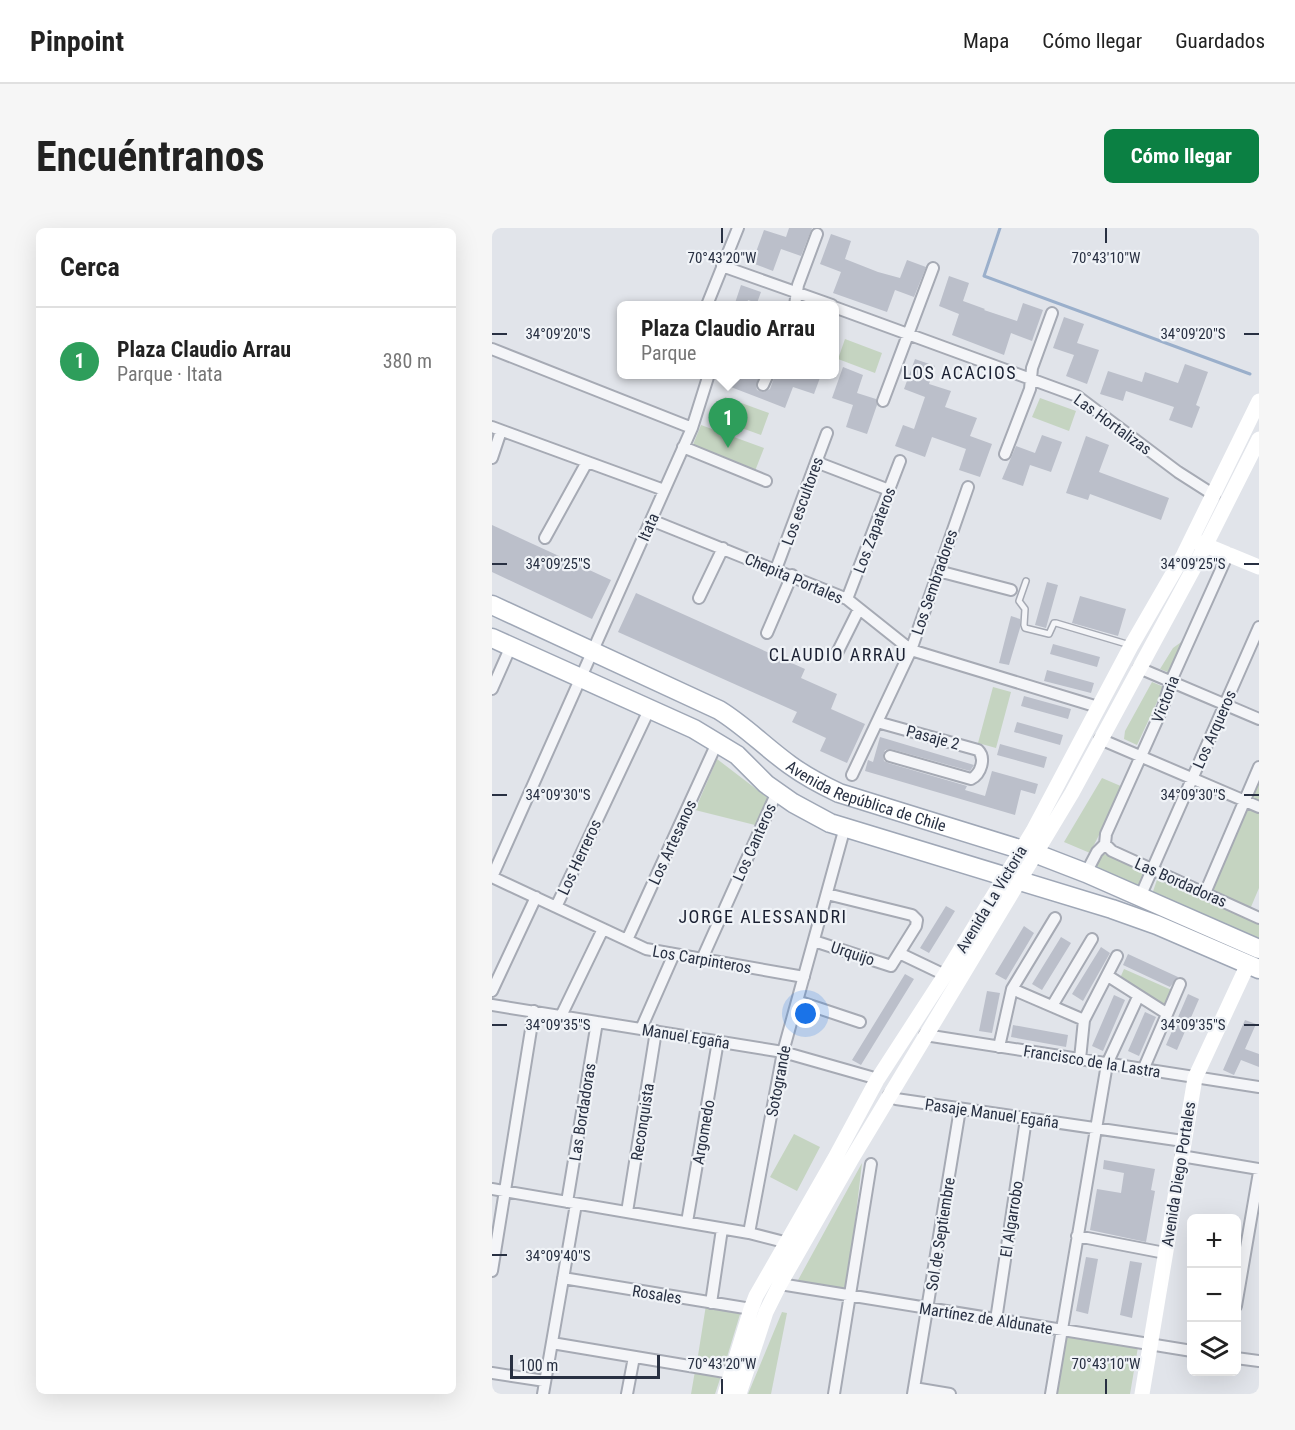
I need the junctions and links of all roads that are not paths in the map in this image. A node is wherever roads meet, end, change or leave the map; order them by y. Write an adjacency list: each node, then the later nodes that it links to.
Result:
1 (738, 228): 3 (street)
2 (818, 234): 5 (street)
3 (722, 266): 5 (street, Las Hortalizas); 6 (street)
4 (933, 268): 11 (street)
5 (797, 293): 7 (street); 8 (street, Las Hortalizas)
6 (709, 301)
7 (796, 301)
8 (819, 301)
9 (839, 308): 11 (street, Las Hortalizas)
10 (1052, 313): 14 (street)
11 (909, 334): 14 (street, Las Hortalizas); 15 (street)
12 (492, 349): 17 (street)
13 (709, 379): 17 (street, Itata)
14 (1032, 379): 22 (street); 31 (street, Las Hortalizas)
15 (883, 401)
16 (1259, 401): 31 (main road, Avenida La Victoria)
17 (692, 428): 21 (street, Itata)
18 (497, 429): 23 (street); 25 (street)
19 (827, 433): 26 (street, Los escultores)
20 (1259, 439): 34 (main road, Avenida La Victoria)
21 (683, 447): 27 (street); 29 (street, Itata)
22 (1005, 454)
23 (492, 458)
24 (900, 461): 30 (street, Los Zapateros)
25 (587, 462): 29 (street); 33 (street)
26 (816, 462): 30 (street); 38 (street, Los escultores)
27 (766, 481)
28 (968, 487): 39 (street, Los Sembradores)
29 (664, 490): 32 (street, Itata)
30 (890, 490): 44 (street, Los Zapateros)
31 (1214, 495): 34 (main road, Avenida La Victoria)
32 (651, 520): 35 (street, Chepita Portales); 53 (street, Itata)
33 (545, 538)
34 (1198, 542): 36 (main road); 51 (main road, Avenida La Victoria); 55 (main road, Avenida La Victoria)
35 (723, 548): 38 (street, Chepita Portales); 43 (street)
36 (1228, 554): 37 (main road); 57 (street, Victoria)
37 (1259, 567)
38 (776, 569): 40 (street, Chepita Portales)
39 (938, 571): 42 (street); 52 (street, Los Sembradores)
40 (792, 576): 44 (street, Chepita Portales); 48 (street)
41 (1026, 581): 51 (lane)
42 (1011, 590)
43 (699, 598)
44 (847, 598): 46 (street, Chepita Portales)
45 (492, 605): 53 (main road, Avenida República de Chile)
46 (859, 609): 52 (street, Chepita Portales); 54 (street)
47 (1259, 627): 59 (street, Los Arqueros)
48 (766, 633)
49 (492, 638): 50 (main road, Avenida República de Chile)
50 (510, 646): 56 (main road, Avenida República de Chile); 58 (street)
51 (1131, 646): 60 (main road, Avenida La Victoria)
52 (910, 650): 60 (street, Chepita Portales); 63 (street, Los Sembradores)
53 (591, 651): 56 (street, Itata); 76 (main road, Avenida República de Chile)
54 (837, 653)
55 (1139, 668): 57 (street); 64 (main road, Avenida La Victoria)
56 (579, 678): 61 (main road, Avenida República de Chile); 79 (street, Itata)
57 (1171, 681): 59 (street); 67 (street, Victoria)
58 (492, 689)
59 (1225, 704): 62 (street); 70 (street, Los Arqueros)
60 (1098, 706): 76 (main road, Avenida La Victoria)
61 (649, 710): 65 (main road, Avenida República de Chile); 85 (street, Los Herreros)
62 (1259, 719)
63 (877, 722): 66 (street, Pasaje 2); 69 (street, Los Sembradores)
64 (1100, 739): 67 (street); 76 (main road, Avenida La Victoria)
65 (717, 743): 71 (main road, Avenida República de Chile); 90 (street, Los Artesanos)
66 (890, 756)
67 (1142, 757): 70 (street); 75 (street, Victoria)
68 (1259, 767): 72 (street)
69 (852, 775)
70 (1192, 778): 72 (street); 77 (street, Los Arqueros)
71 (777, 792): 74 (main road, Avenida República de Chile); 96 (street, Los Canteros)
72 (1245, 801): 73 (street); 81 (street)
73 (1259, 807)
74 (845, 827): 80 (main road, Avenida República de Chile); 82 (street, Sotogrande)
75 (1105, 844): 77 (street, Las Bordadoras); 78 (street, Victoria)
76 (1028, 852): 78 (main road, Avenida República de Chile); 80 (main road, Avenida La Victoria)
77 (1153, 869): 81 (street, Las Bordadoras); 84 (street, Los Arqueros)
78 (1086, 873): 84 (main road, Avenida República de Chile)
79 (492, 877): 83 (street)
80 (1012, 877): 97 (main road, Avenida República de Chile); 98 (main road, Avenida La Victoria); 116 (main road, Avenida La Victoria)
81 (1205, 893): 86 (street, Las Bordadoras)
82 (828, 894): 91 (street, Sotogrande); 93 (street)
83 (536, 897): 85 (street); 103 (street)
84 (1140, 897): 92 (main road, Avenida República de Chile)
85 (556, 907): 88 (street)
86 (1258, 914)
87 (1055, 918): 102 (street)
88 (603, 929): 90 (street, Los Carpinteros); 110 (street)
89 (1092, 939): 107 (street)
90 (627, 940): 94 (street, Los Carpinteros)
91 (814, 941): 93 (street, Urquijo); 99 (street, Sotogrande)
92 (1259, 949)
93 (899, 953): 98 (street, Urquijo)
94 (674, 954): 96 (street, Los Carpinteros); 114 (street)
95 (1117, 956): 100 (street)
96 (702, 959): 99 (street, Los Carpinteros)
97 (1253, 967): 123 (main road, Avenida Diego Portales)
98 (945, 975): 124 (main road, Avenida La Victoria)
99 (804, 976): 105 (street, Sotogrande)
100 (1108, 976): 104 (street); 111 (street)
101 (1179, 984): 109 (street)
102 (1012, 989): 107 (street); 118 (street)
103 (492, 991)
104 (1138, 997): 109 (street); 121 (street)
105 (797, 1001): 113 (street); 119 (street, Sotogrande)
106 (492, 1005): 108 (street, Manuel Egaña)
107 (1052, 1006): 111 (street)
108 (534, 1011): 110 (street, Manuel Egaña); 134 (street)
109 (1166, 1013): 122 (street)
110 (561, 1016): 112 (street, Manuel Egaña)
111 (1084, 1020): 120 (street)
112 (597, 1022): 114 (street, Manuel Egaña); 135 (street, Las Bordadoras)
113 (860, 1022)
114 (641, 1029): 115 (street, Manuel Egaña)
115 (656, 1031): 117 (street, Manuel Egaña); 136 (street, Reconquista)
116 (925, 1035): 118 (street, Francisco de la Lastra); 126 (main road, Avenida La Victoria)
117 (718, 1041): 119 (street, Manuel Egaña); 137 (street, Argomedo)
118 (999, 1047): 120 (street, Francisco de la Lastra)
119 (783, 1052): 124 (street, Manuel Egaña); 139 (street, Sotogrande)
120 (1080, 1059): 121 (street, Francisco de la Lastra)
121 (1107, 1064): 122 (street, Francisco de la Lastra); 129 (street)
122 (1143, 1070): 123 (street, Francisco de la Lastra)
123 (1195, 1078): 125 (street, Francisco de la Lastra); 130 (main road, Avenida Diego Portales)
124 (877, 1080): 141 (main road, Avenida La Victoria)
125 (1259, 1087)
126 (890, 1095): 127 (street, Pasaje Manuel Egaña); 141 (main road, Avenida La Victoria)
127 (960, 1109): 128 (street, Pasaje Manuel Egaña); 150 (street, Sol de Septiembre)
128 (1026, 1119): 129 (street, Pasaje Manuel Egaña); 151 (street, El Algarrobo)
129 (1096, 1129): 130 (street, Pasaje Manuel Egaña); 140 (street)
130 (1182, 1149): 132 (street, Pasaje Manuel Egaña); 142 (main road, Avenida Diego Portales)
131 (871, 1164): 147 (street)
132 (1259, 1170): 144 (street)
133 (492, 1189): 134 (street)
134 (505, 1191): 135 (street); 143 (street)
135 (572, 1203): 136 (street); 145 (street, Las Bordadoras)
136 (627, 1212): 137 (street)
137 (687, 1222): 138 (street)
138 (722, 1229): 139 (street); 148 (street)
139 (749, 1233): 141 (street)
140 (1077, 1236): 142 (street); 152 (street)
141 (794, 1245): 146 (main road, Avenida La Victoria); 149 (main road, Avenida La Victoria)
142 (1165, 1253): 154 (main road, Avenida Diego Portales)
143 (492, 1271)
144 (1241, 1276)
145 (563, 1278): 148 (street, Rosales); 153 (street, Las Bordadoras)
146 (780, 1284): 147 (street, Martínez de Aldunate); 166 (main road, Avenida La Victoria)
147 (851, 1296): 150 (street, Martínez de Aldunate); 167 (street)
148 (711, 1303): 149 (street, Rosales)
149 (751, 1309): 160 (main road, Avenida La Victoria)
150 (927, 1309): 151 (street, Martínez de Aldunate); 162 (street, Sol de Septiembre)
151 (996, 1320): 152 (street, Martínez de Aldunate)
152 (1060, 1330): 154 (street, Martínez de Aldunate); 169 (street)
153 (552, 1343): 156 (street); 161 (street, Las Bordadoras)
154 (1150, 1344): 155 (street, Martínez de Aldunate); 170 (main road, Avenida Diego Portales)
155 (1187, 1350)
156 (634, 1357): 160 (street); 164 (street)
157 (1241, 1359): 158 (street)
158 (1259, 1361)
159 (492, 1373): 161 (street)
160 (731, 1373): 165 (main road, Avenida La Victoria)
161 (545, 1381): 163 (street, Las Bordadoras)
162 (914, 1391): 168 (street)
163 (543, 1394)
164 (627, 1394)
165 (725, 1394)
166 (739, 1394)
167 (834, 1394)
168 (950, 1394)
169 (1051, 1394)
170 (1142, 1394)

